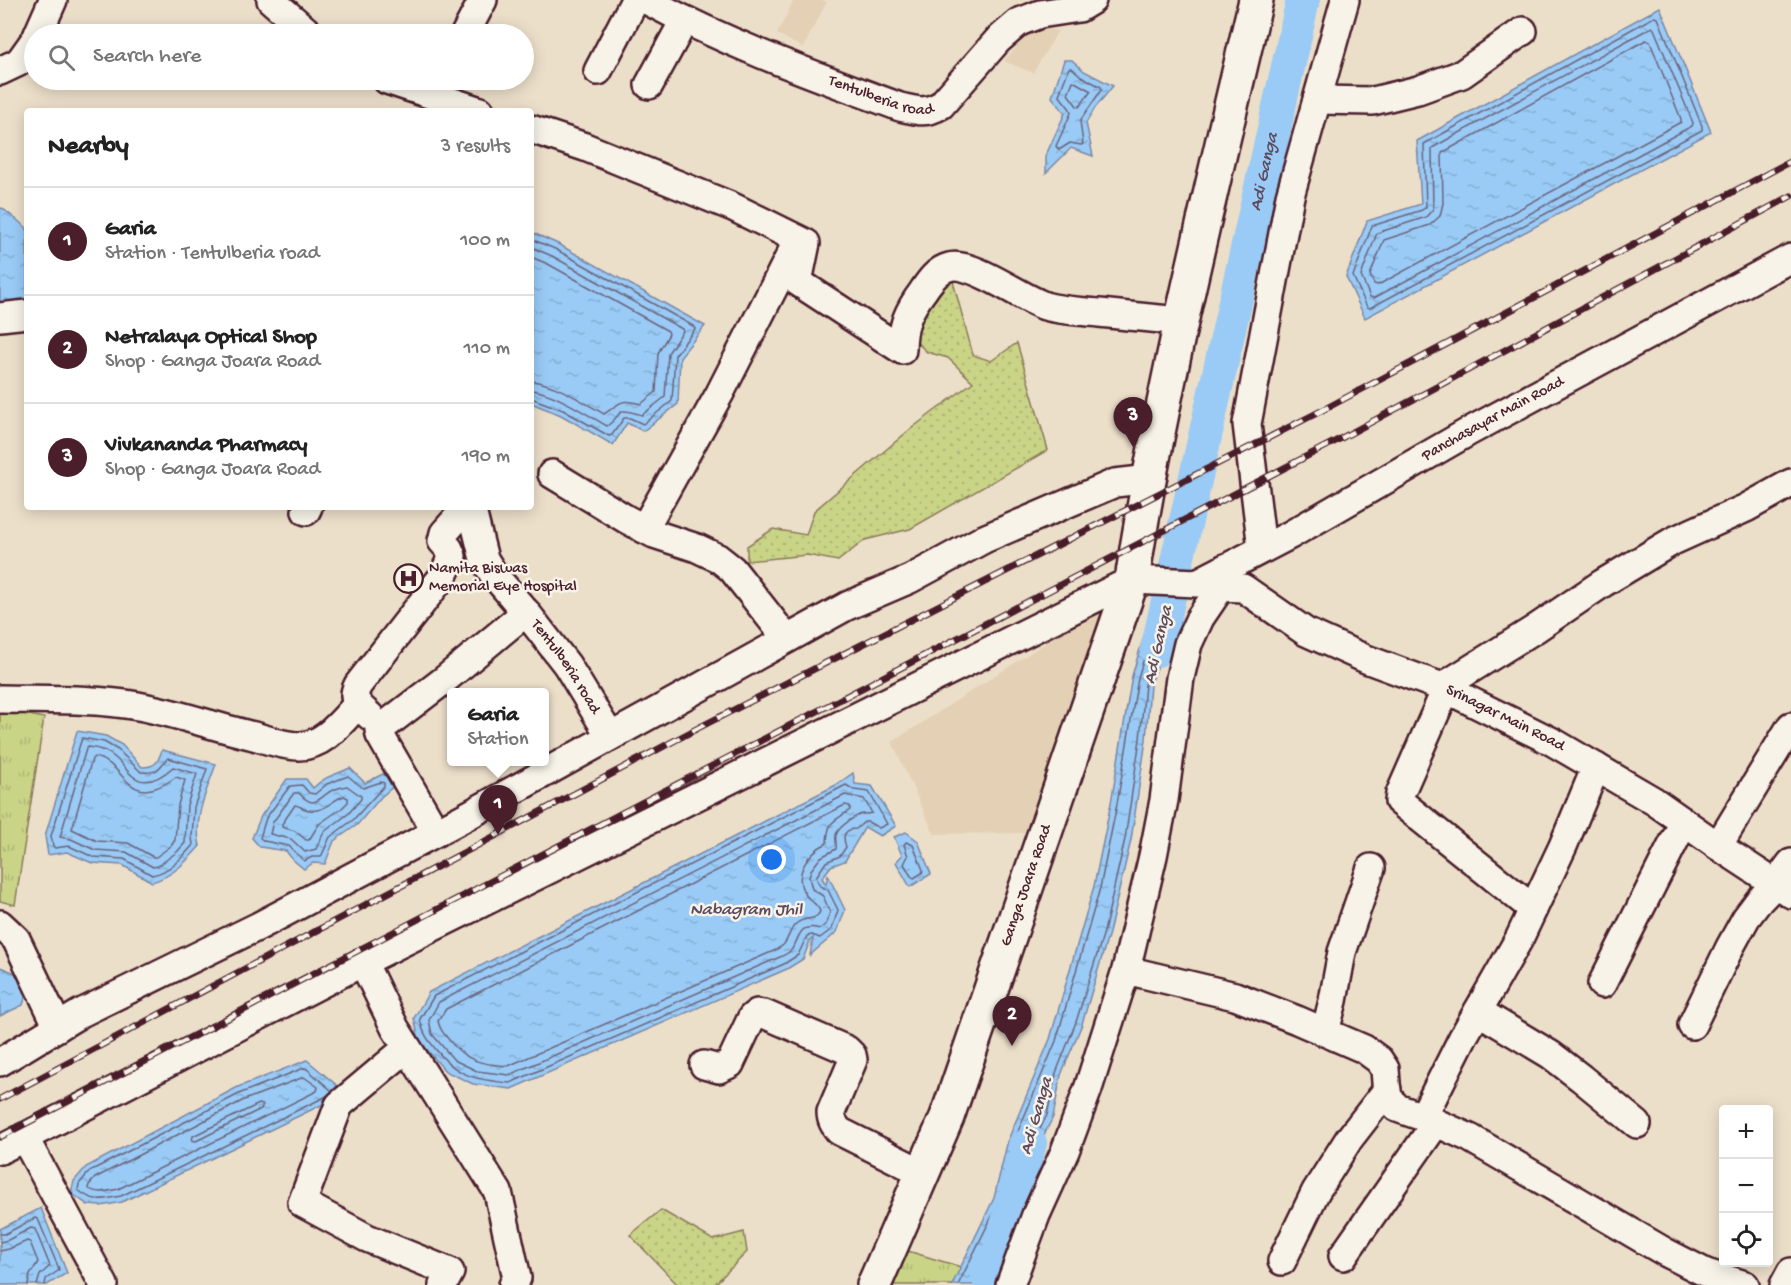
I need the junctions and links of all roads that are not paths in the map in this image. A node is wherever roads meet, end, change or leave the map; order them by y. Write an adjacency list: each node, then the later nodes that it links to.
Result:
1 (53, 0): 10 (street)
2 (271, 0): 11 (street)
3 (483, 0): 12 (street)
4 (635, 0): 16 (street)
5 (646, 0): 9 (street, Tentulberia road)
6 (1092, 0): 9 (street, Tentulberia road)
7 (1256, 0): 27 (main road, Ganga Joara Road)
8 (1345, 0): 20 (street)
9 (684, 21): 17 (street)
10 (42, 24)
11 (299, 24)
12 (470, 24)
13 (1523, 31): 20 (street)
14 (24, 55): 15 (street)
15 (0, 71)
16 (598, 71)
17 (649, 85)
18 (420, 90): 19 (street)
19 (440, 96): 21 (street)
20 (1317, 100): 34 (street)
21 (472, 108)
22 (534, 130): 23 (street)
23 (798, 240): 27 (street); 33 (street)
24 (1791, 258): 34 (street, Panchasayar Main Road)
25 (24, 314): 26 (street)
26 (0, 317)
27 (1181, 321): 29 (main road, Ganga Joara Road)
28 (552, 474): 33 (street)
29 (1150, 478): 36 (main road, Ganga Joara Road); 38 (street)
30 (1791, 483): 39 (street)
31 (466, 510): 41 (street)
32 (470, 510): 37 (street, Tentulberia road)
33 (644, 529): 38 (street)
34 (1262, 549): 35 (street, Panchasayar Main Road)
35 (1214, 579): 36 (street, Srinagar Main Road); 39 (street, Srinagar Main Road); 54 (street)
36 (1132, 580): 53 (street); 68 (main road, Ganga Joara Road)
37 (526, 612): 43 (street); 44 (street, Tentulberia road)
38 (787, 639): 44 (street)
39 (1444, 688): 45 (street, Srinagar Main Road); 51 (street)
40 (0, 699): 41 (street)
41 (357, 705): 43 (street)
42 (1791, 726): 48 (street)
43 (382, 727): 47 (street)
44 (610, 736): 47 (street)
45 (1596, 767): 46 (street, Srinagar Main Road); 51 (street)
46 (1684, 822): 48 (street, Srinagar Main Road); 55 (street)
47 (436, 832): 58 (street)
48 (1718, 846): 50 (street, Srinagar Main Road)
49 (1371, 868): 59 (street)
50 (1786, 880): 57 (street)
51 (1533, 909): 56 (street)
52 (0, 924): 58 (street)
53 (363, 962): 60 (street); 66 (street)
54 (1126, 970): 59 (street); 76 (street)
55 (1602, 984)
56 (1478, 1011): 64 (street); 65 (street)
57 (1692, 1025)
58 (58, 1027): 61 (street)
59 (1325, 1032): 63 (street)
60 (407, 1048): 73 (street); 74 (street)
61 (0, 1062)
62 (704, 1065): 68 (street)
63 (1387, 1090): 64 (street); 70 (street)
64 (1429, 1120): 69 (street); 77 (street)
65 (1637, 1124)
66 (24, 1137): 67 (street); 72 (street)
67 (0, 1150)
68 (922, 1173): 75 (main road, Ganga Joara Road)
69 (1343, 1256)
70 (1282, 1262)
71 (1791, 1272): 78 (street)
72 (104, 1285)
73 (443, 1285)
74 (513, 1285)
75 (874, 1285)
76 (1010, 1285)
77 (1745, 1285)
78 (1784, 1285)

